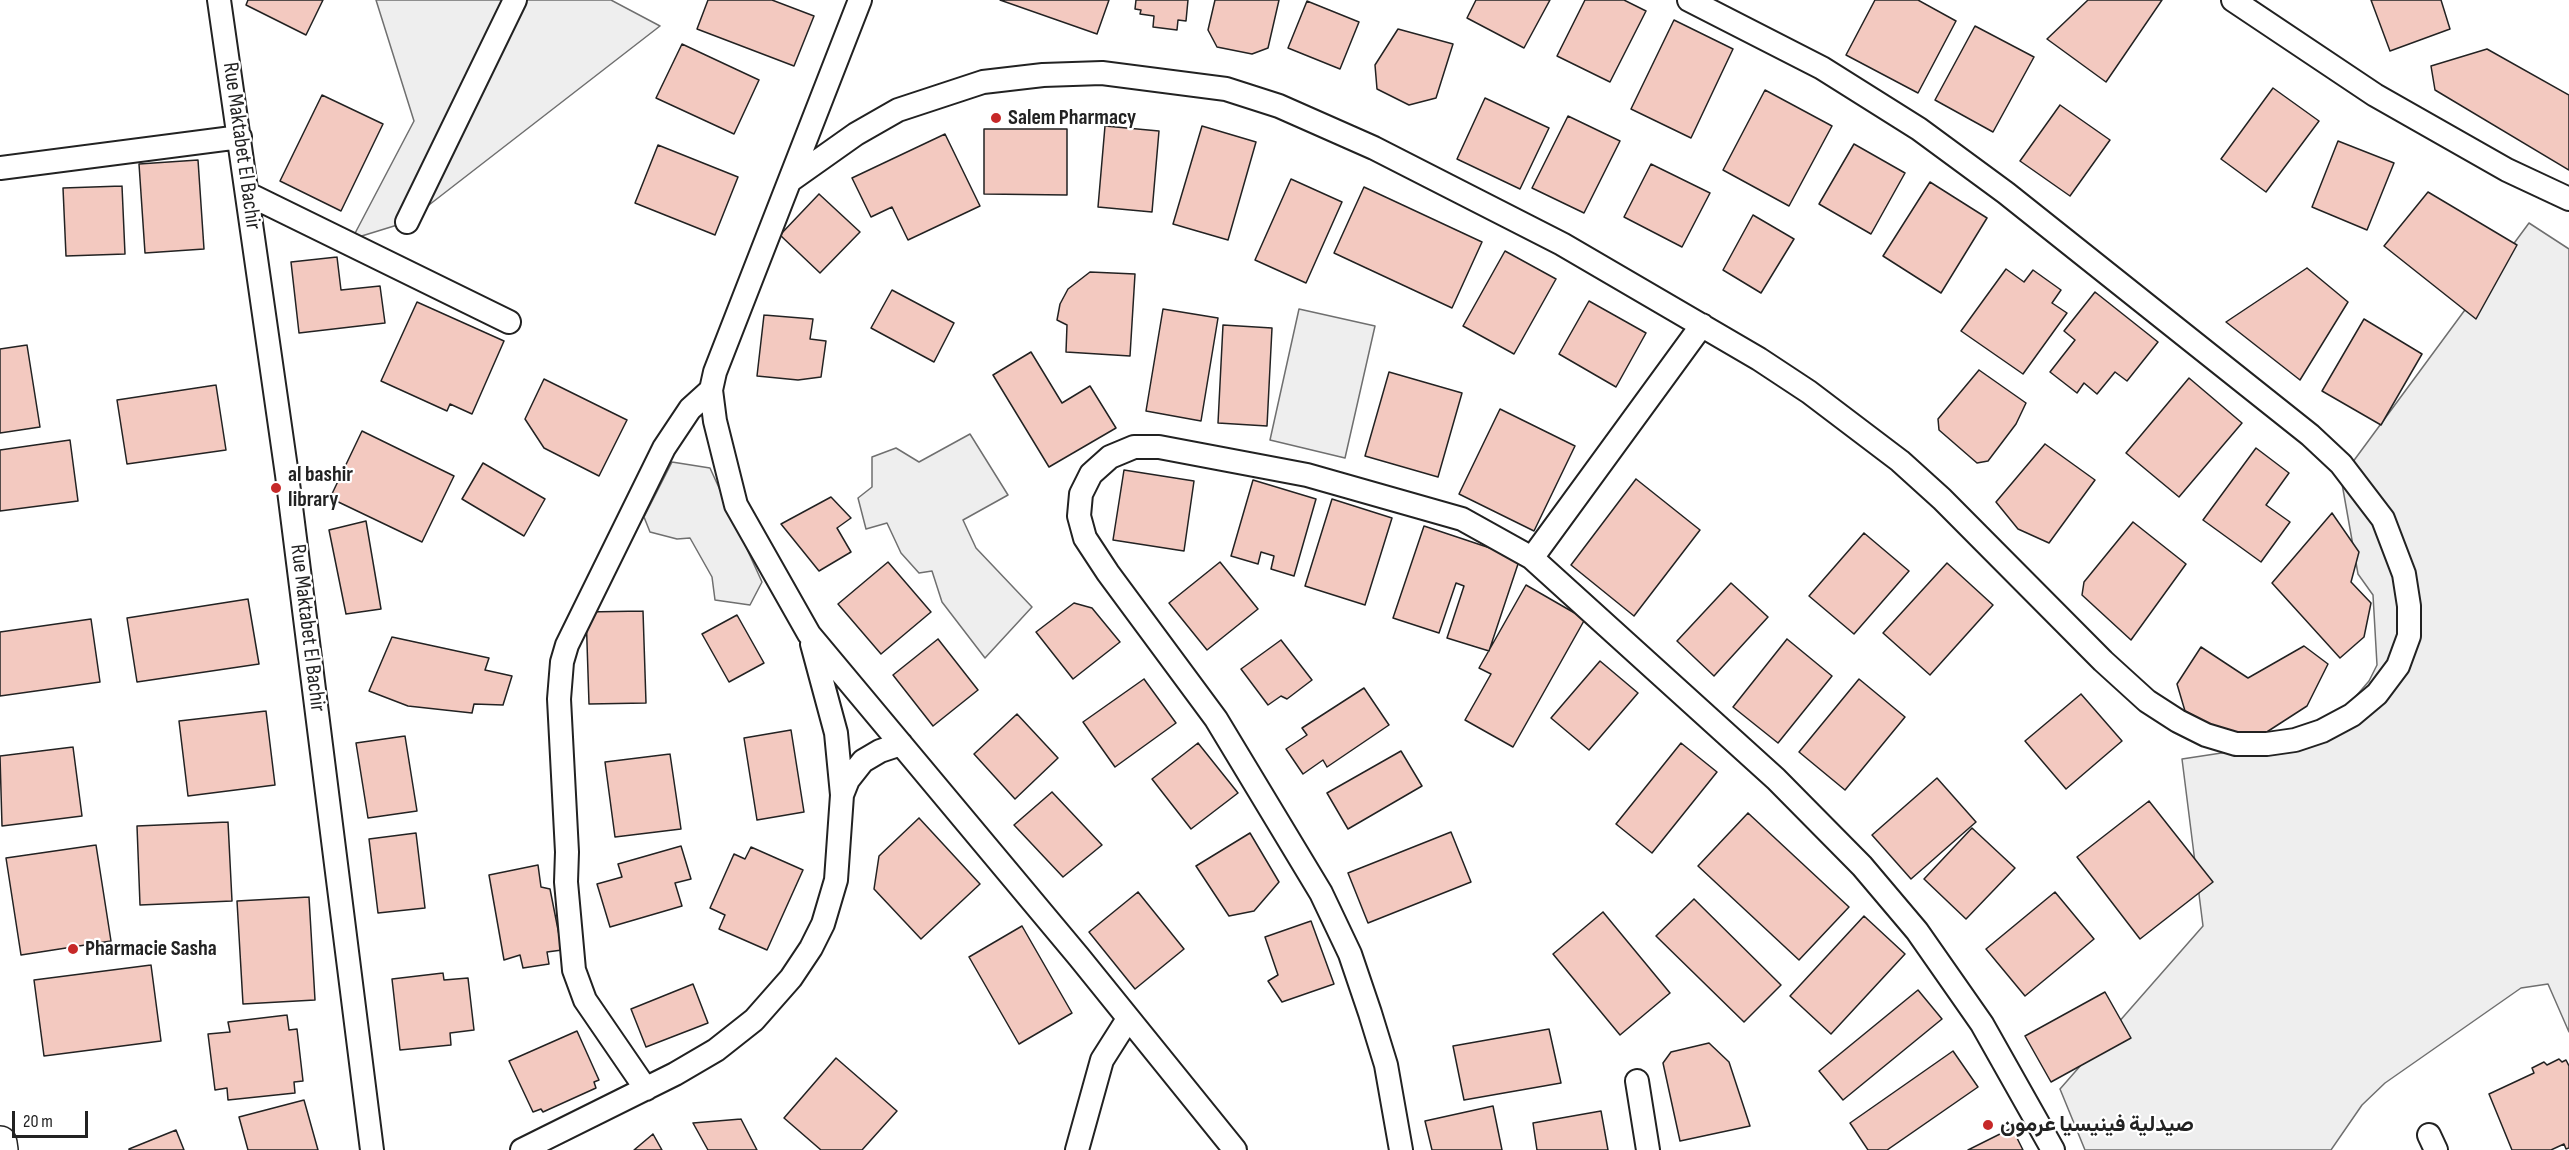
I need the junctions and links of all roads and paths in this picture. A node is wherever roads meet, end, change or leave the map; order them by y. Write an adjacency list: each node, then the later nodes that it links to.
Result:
1 (219, 0): 6 (street, Rue Maktabet El Bachir)
2 (514, 0): 11 (street)
3 (860, 0): 8 (street)
4 (1689, 0): 13 (street)
5 (2233, 0): 10 (street)
6 (240, 137): 7 (street); 9 (street, Rue Maktabet El Bachir)
7 (0, 168)
8 (791, 180): 13 (street); 14 (street)
9 (248, 194): 12 (street); 24 (street, Rue Maktabet El Bachir)
10 (2569, 199)
11 (406, 222)
12 (509, 322)
13 (1701, 325): 15 (street)
14 (711, 390): 16 (street); 21 (street)
15 (1532, 558): 28 (street); 30 (street)
16 (809, 634): 17 (street); 18 (street)
17 (901, 744): 18 (street); 19 (street)
18 (842, 795): 21 (street)
19 (1128, 1019): 26 (street); 27 (street)
20 (1637, 1082): 29 (street)
21 (646, 1089): 25 (street)
22 (0, 1143): 23 (main road)
23 (1, 1150)
24 (372, 1150)
25 (522, 1150)
26 (1077, 1150)
27 (1234, 1150)
28 (1401, 1150)
29 (1648, 1150)
30 (2053, 1150)

